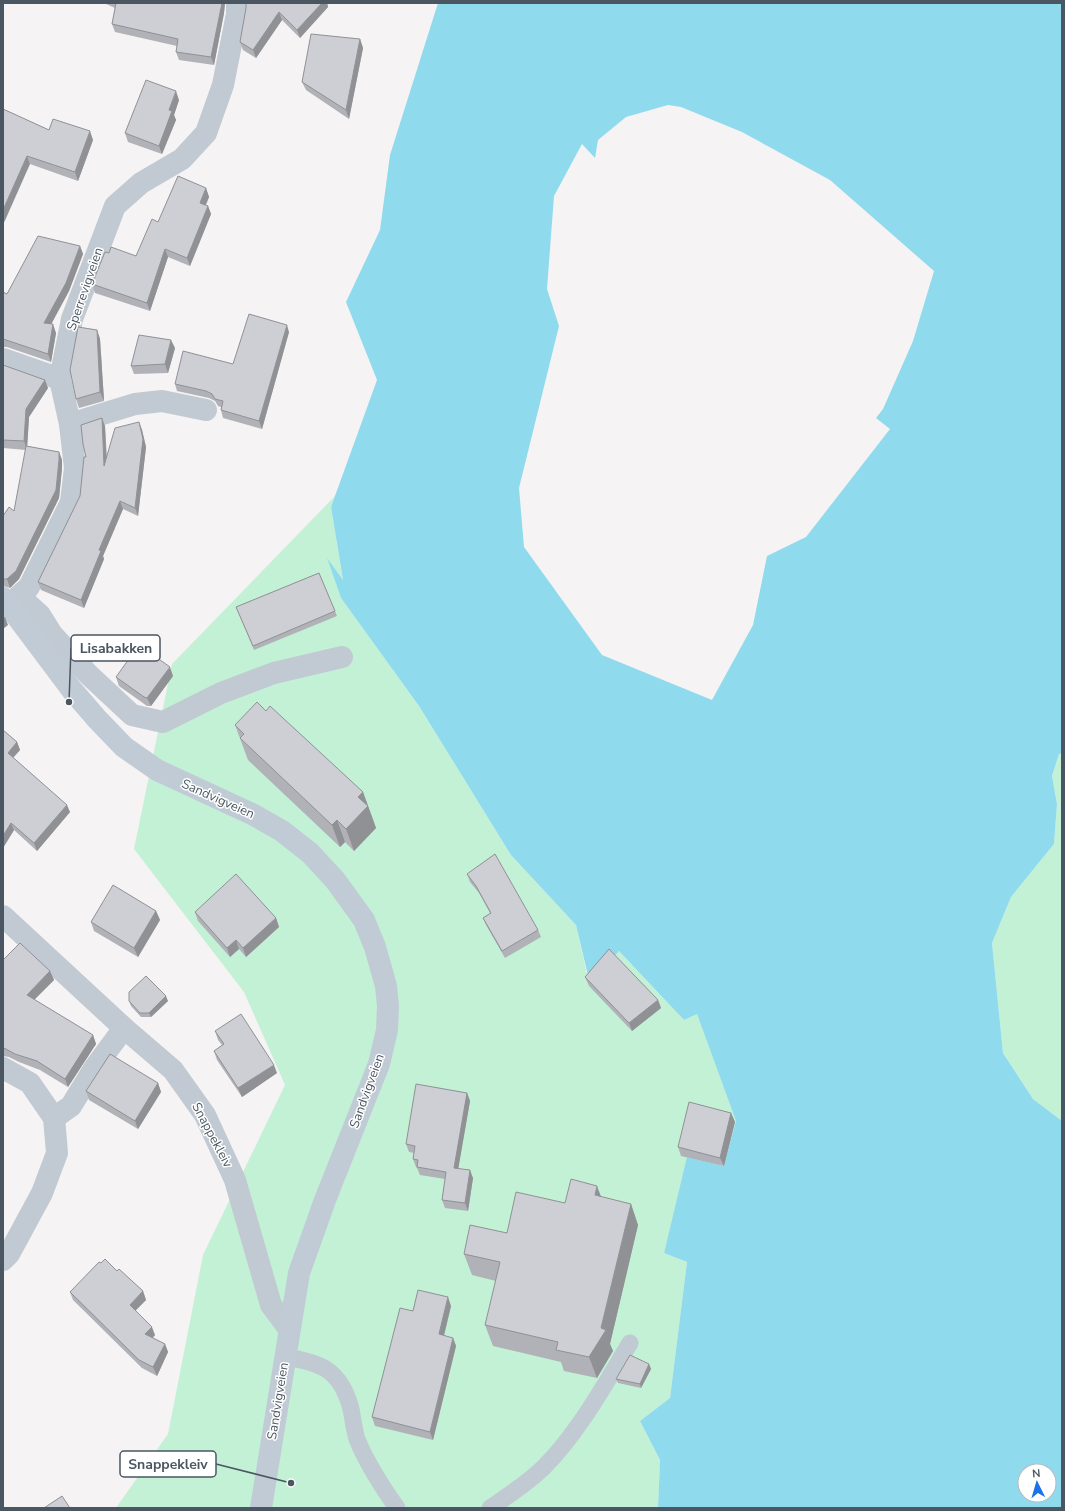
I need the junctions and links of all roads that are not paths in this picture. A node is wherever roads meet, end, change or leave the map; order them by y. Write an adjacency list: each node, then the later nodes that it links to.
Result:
1 (237, 3): 3 (street, Sperrevigveien)
2 (3, 359): 3 (street)
3 (60, 379): 5 (street, Sperrevigveien)
4 (206, 410): 5 (street)
5 (70, 424): 6 (street, Sperrevigveien)
6 (10, 600): 7 (street); 13 (main road, Sandvigveien)
7 (342, 657)
8 (3, 916): 9 (street, Snappekleiv)
9 (124, 1028): 11 (street); 13 (street, Snappekleiv)
10 (3, 1068): 11 (street)
11 (54, 1118): 12 (street)
12 (3, 1260)
13 (289, 1329): 15 (main road, Sandvigveien)
14 (630, 1343): 18 (lane)
15 (285, 1357): 16 (main road, Sandvigveien); 17 (lane)
16 (261, 1508)
17 (397, 1508)
18 (490, 1508)

